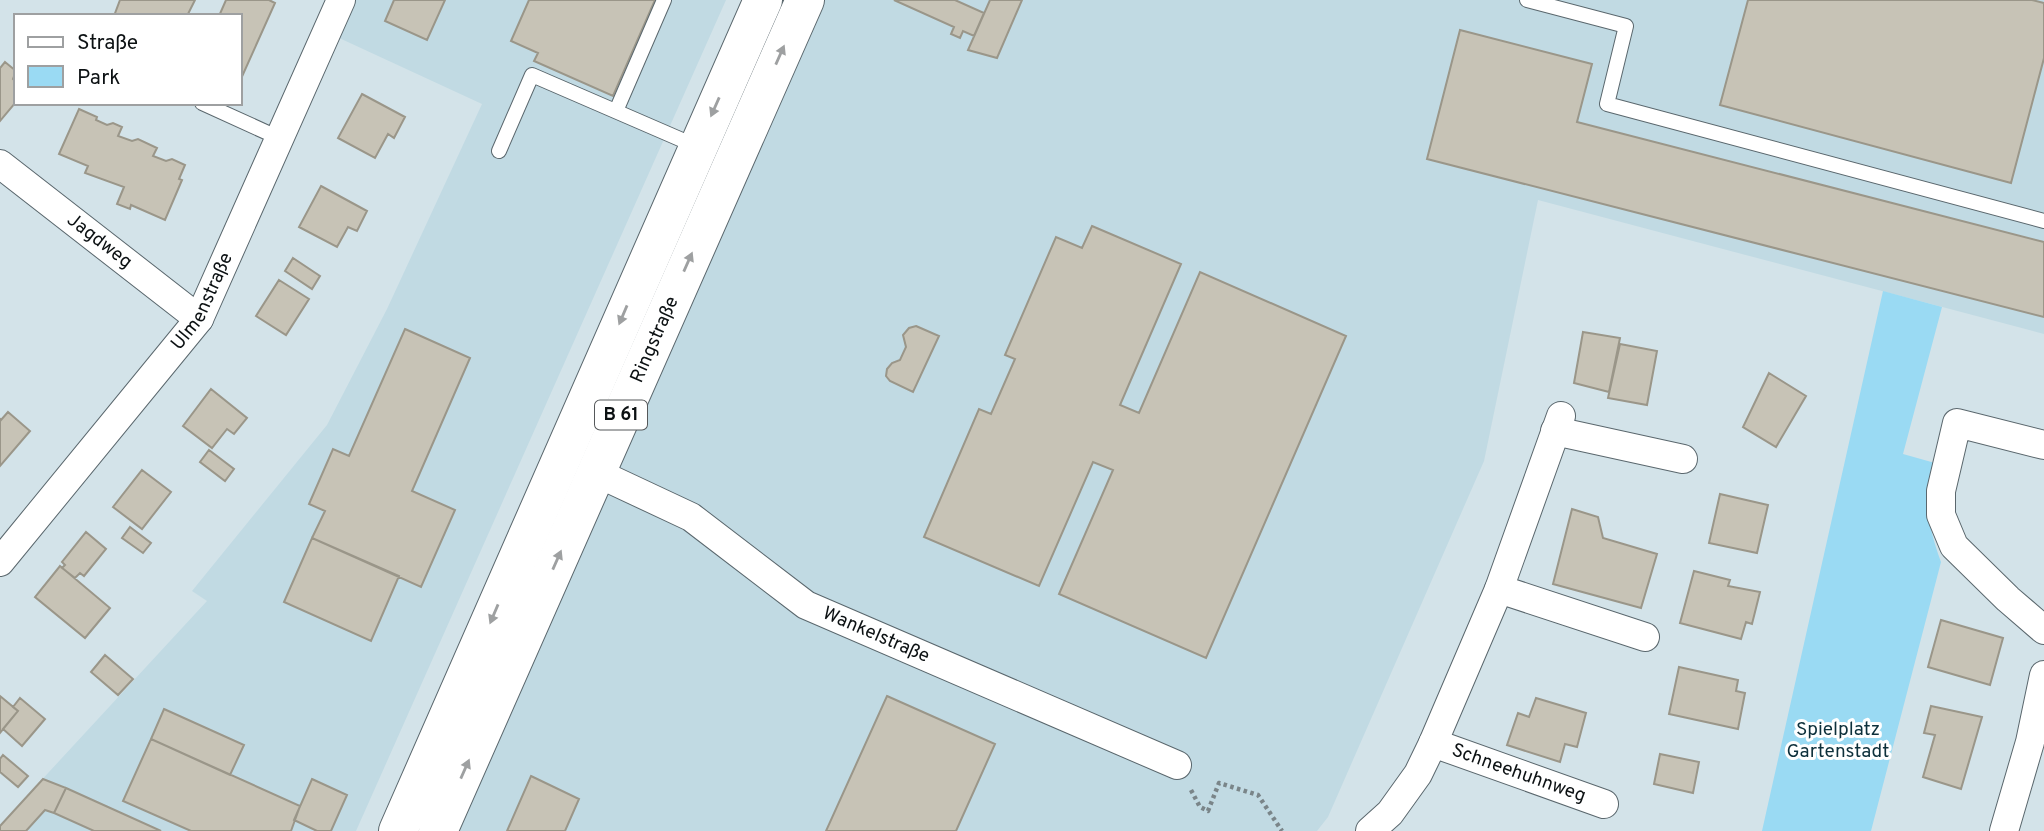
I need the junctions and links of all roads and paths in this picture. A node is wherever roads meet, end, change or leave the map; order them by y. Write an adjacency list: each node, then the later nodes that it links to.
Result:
1 (341, 0): 8 (street, Ulmenstraße)
2 (664, 0): 7 (lane)
3 (763, 0): 9 (main road, Ringstraße / B 61, one-way to 9)
4 (805, 0): 16 (main road, Ringstraße / B 61, one-way to 4)
5 (1527, 0): 12 (lane)
6 (206, 105): 8 (lane)
7 (616, 111): 9 (lane); 10 (lane)
8 (279, 138): 13 (street, Ulmenstraße)
9 (698, 147): 26 (main road, Ringstraße / B 61, one-way to 26)
10 (499, 151)
11 (0, 164): 13 (street, Jagdweg)
12 (2044, 221)
13 (199, 319): 17 (street, Ulmenstraße)
14 (2044, 445): 19 (street)
15 (1682, 459): 18 (street, Schneehuhnweg)
16 (595, 472): 24 (street, Wankelstraße); 27 (main road, Ringstraße / B 61, one-way to 16)
17 (0, 562)
18 (1499, 589): 20 (street); 22 (street, Schneehuhnweg)
19 (2044, 630)
20 (1645, 638)
21 (2044, 675): 23 (street)
22 (1433, 743): 25 (street, Schneehuhnweg); 29 (street, Schneehuhnweg)
23 (2037, 743): 30 (street)
24 (1177, 765): 28 (path)
25 (1604, 804)
26 (398, 831)
27 (438, 831)
28 (1282, 831)
29 (1370, 831)
30 (2004, 831)

